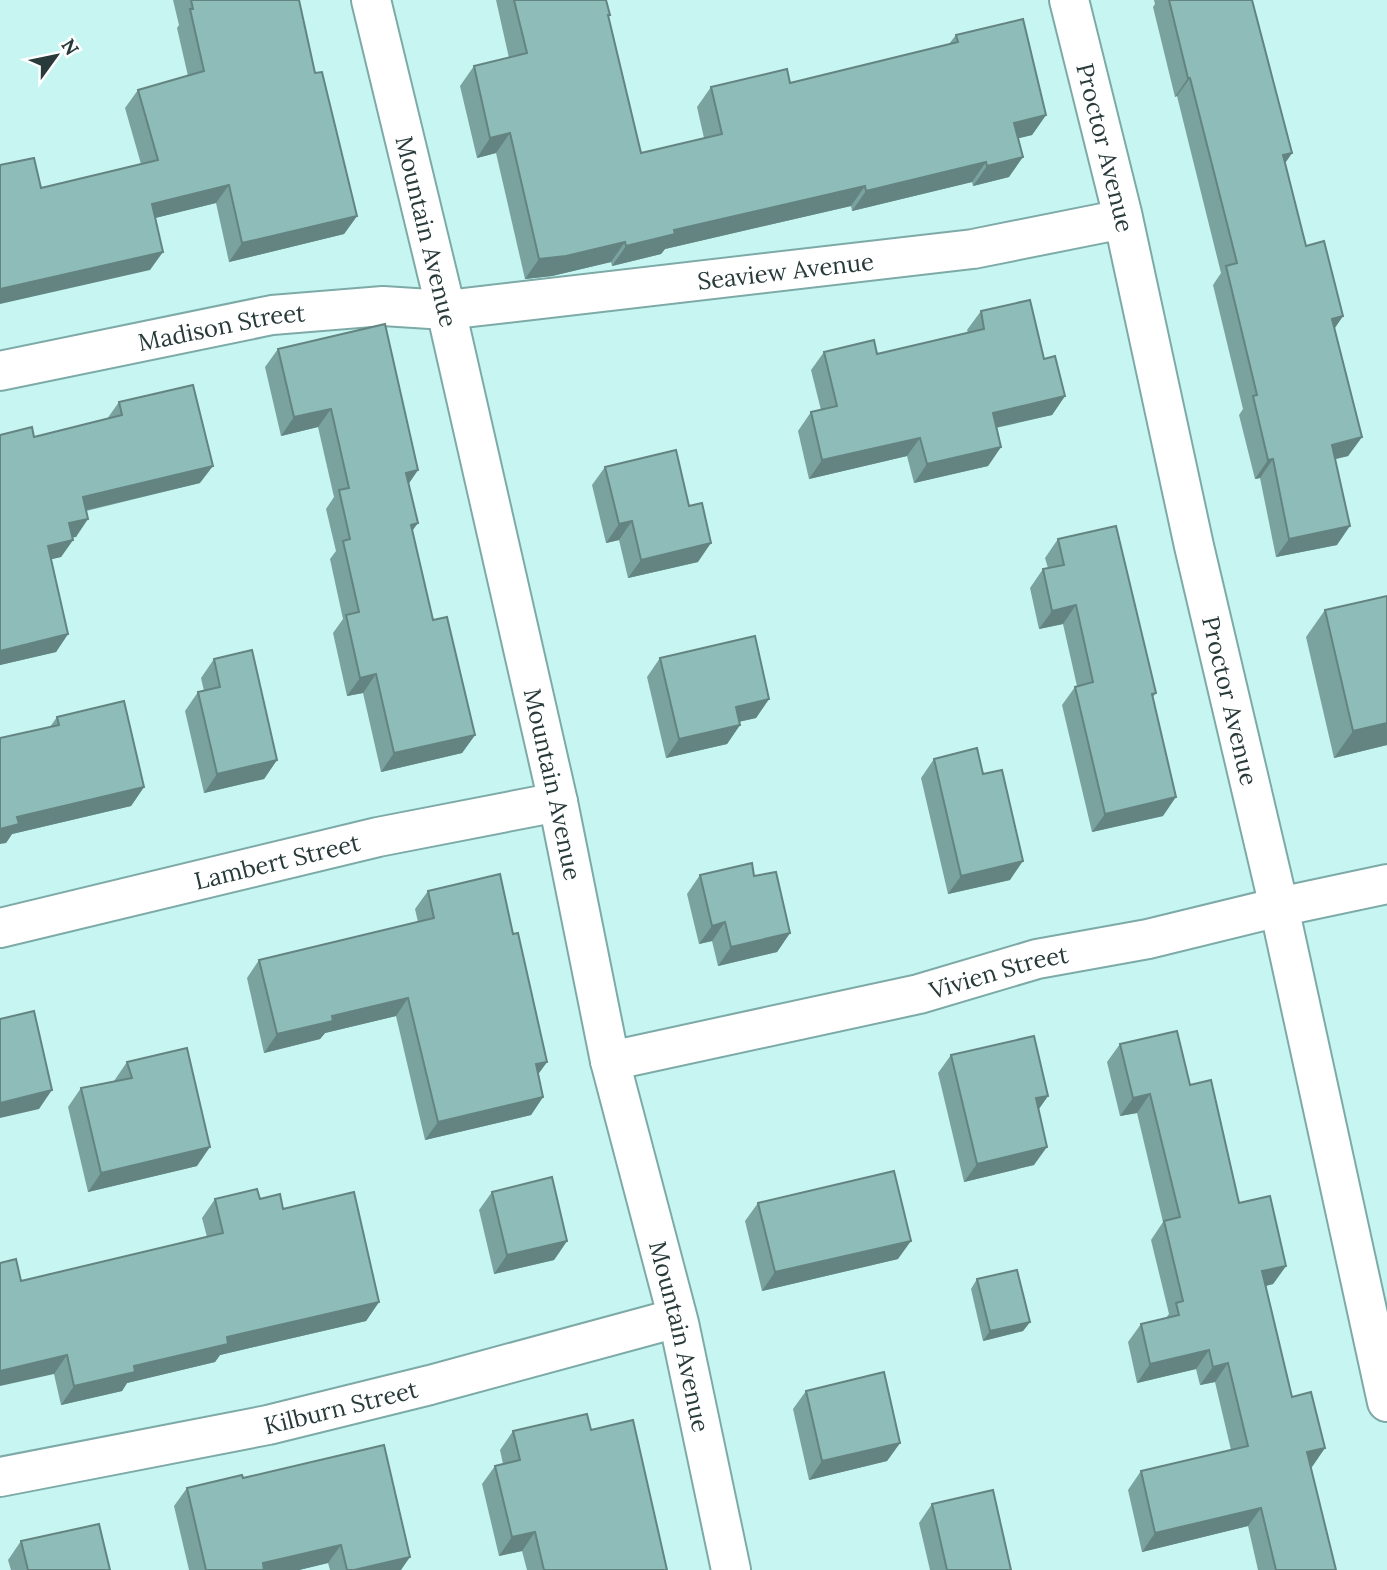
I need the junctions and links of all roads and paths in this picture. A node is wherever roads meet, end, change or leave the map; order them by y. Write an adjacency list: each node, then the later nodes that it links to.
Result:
1 (371, 0): 4 (street, Mountain Avenue)
2 (1069, 0): 3 (street, Proctor Avenue)
3 (1123, 219): 4 (street, Seaview Avenue); 8 (street, Proctor Avenue)
4 (446, 310): 5 (street, Madison Street); 6 (street, Mountain Avenue)
5 (0, 371)
6 (558, 802): 9 (street, Lambert Street); 10 (street, Mountain Avenue)
7 (1387, 884): 8 (street, Vivien Street)
8 (1279, 907): 10 (street, Vivien Street); 12 (street, Proctor Avenue)
9 (0, 928)
10 (610, 1060): 11 (street, Mountain Avenue)
11 (677, 1318): 13 (street, Kilburn Street); 14 (street, Mountain Avenue)
12 (1387, 1402)
13 (0, 1477)
14 (731, 1570)

